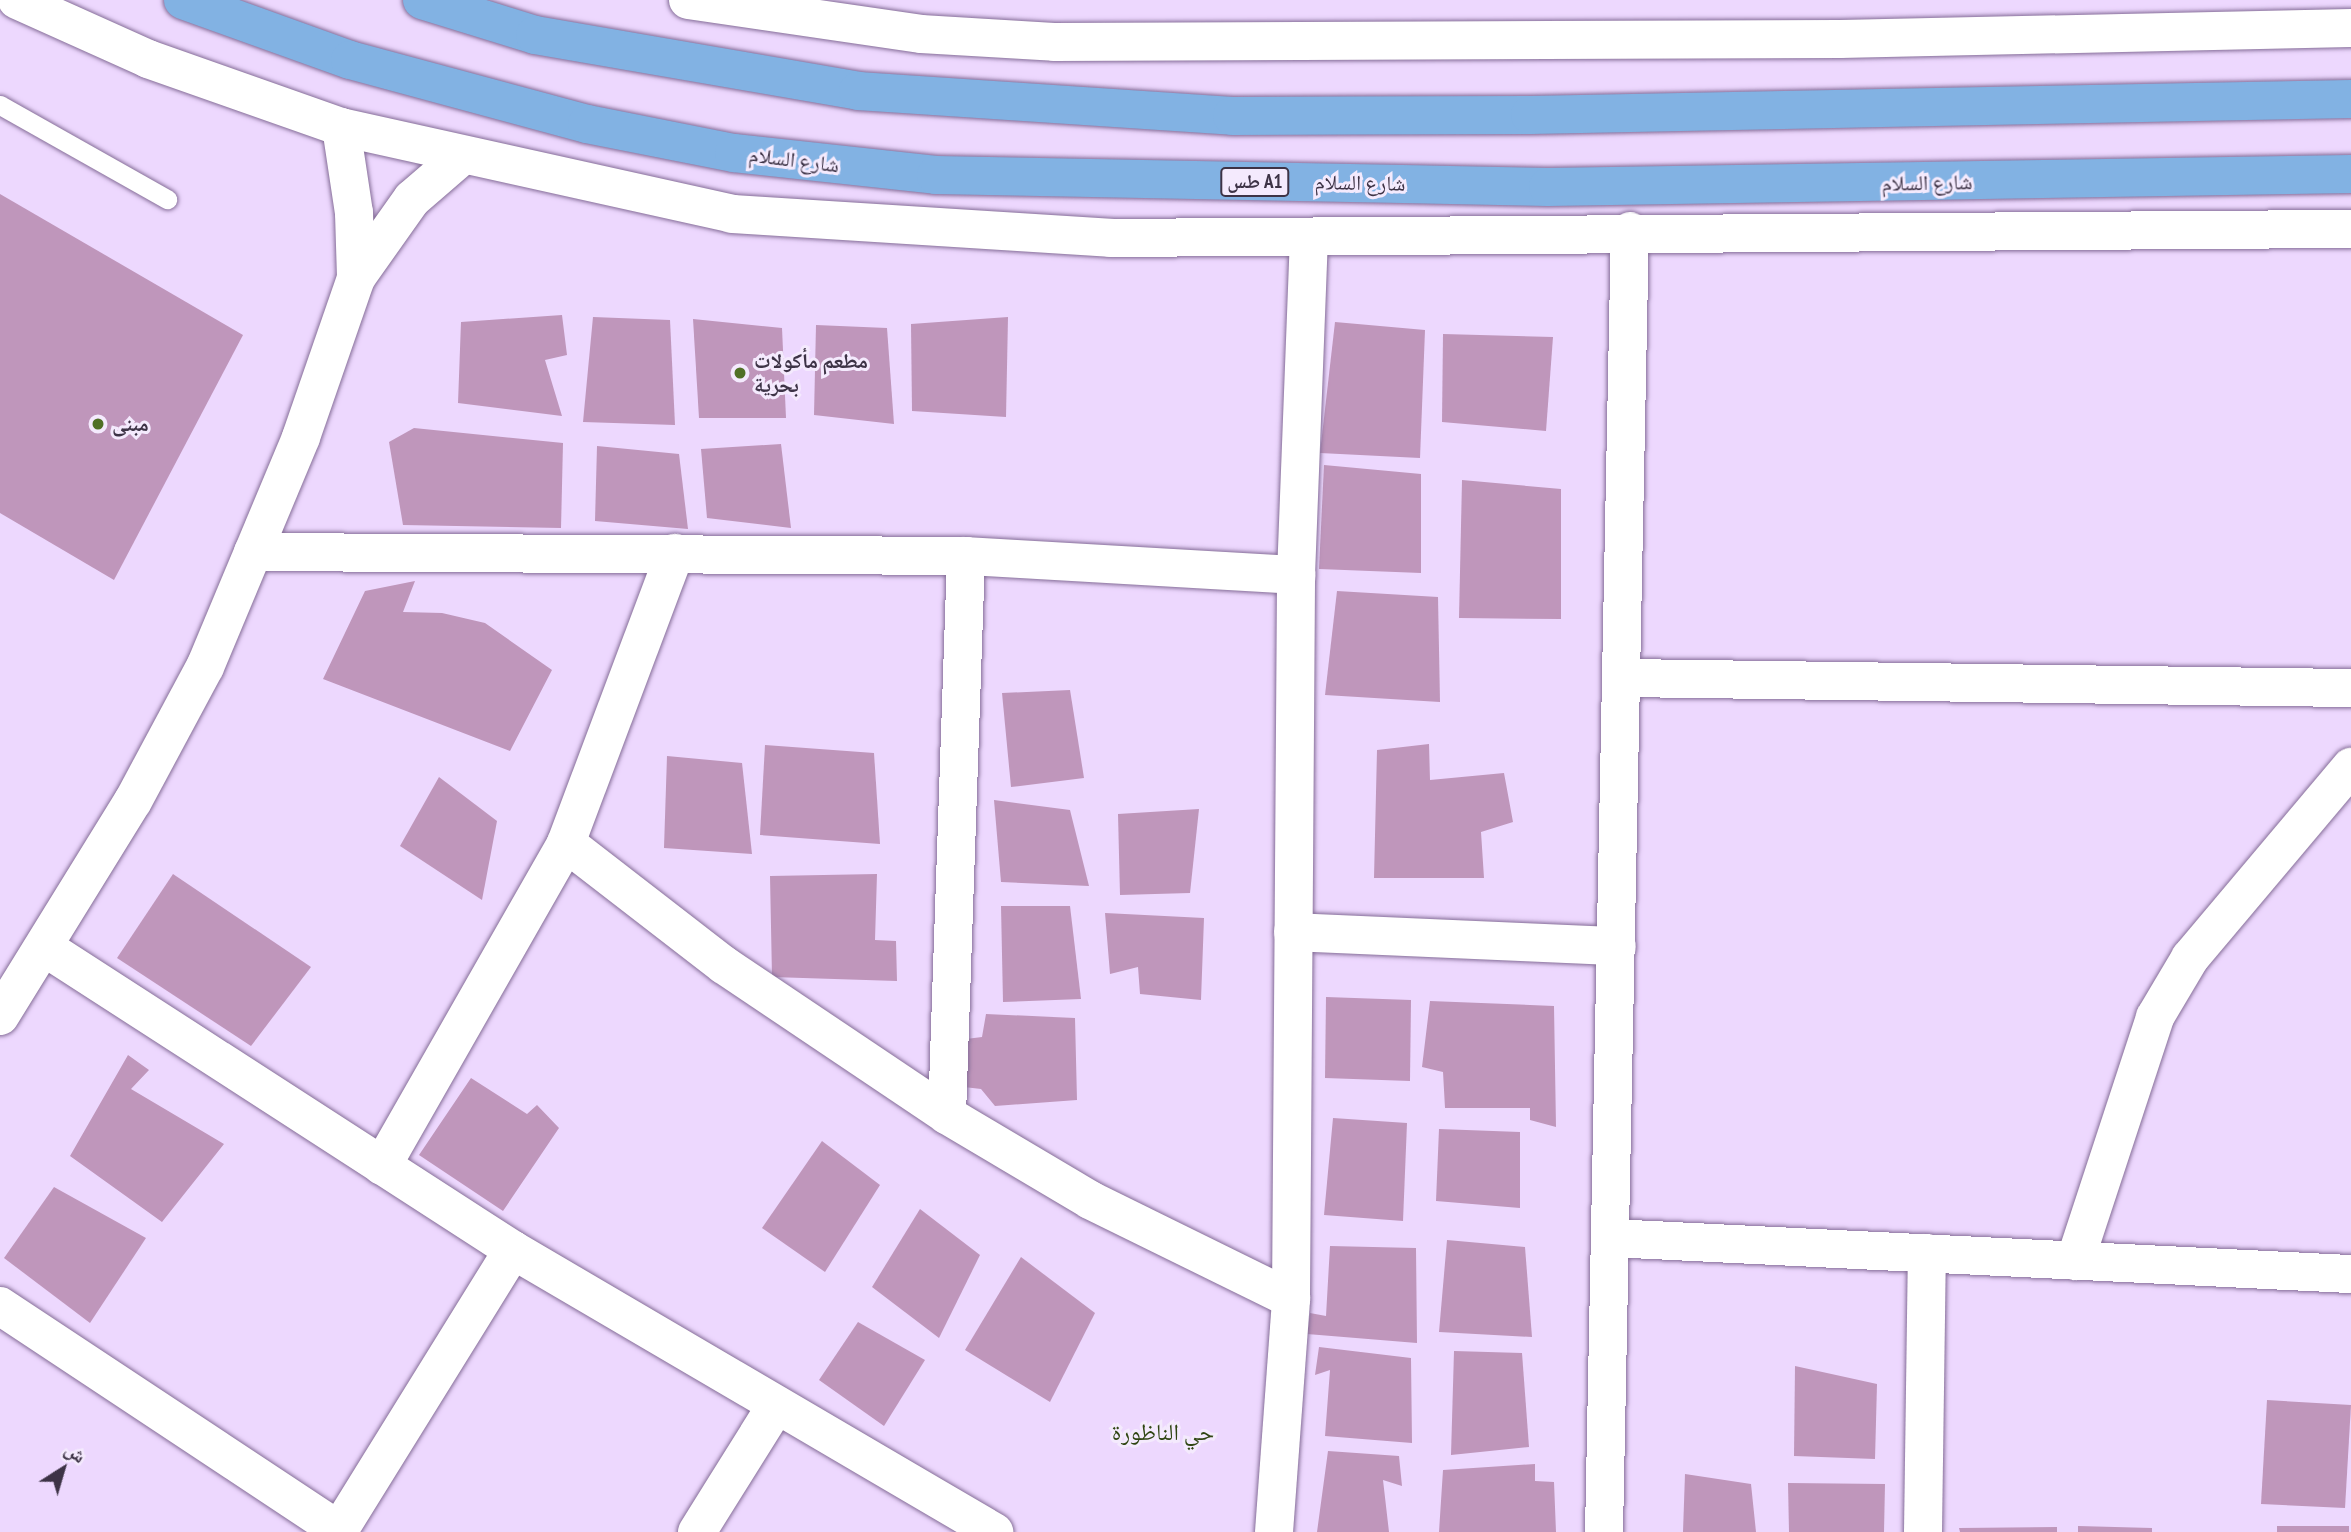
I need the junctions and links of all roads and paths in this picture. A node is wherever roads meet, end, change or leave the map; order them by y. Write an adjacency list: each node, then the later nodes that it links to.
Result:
1 (17, 0): 8 (street)
2 (183, 0): 10 (highway, شارع السلام / طس A1)
3 (422, 0): 6 (highway)
4 (688, 0): 5 (street)
5 (2351, 28)
6 (2351, 99)
7 (0, 105): 11 (lane)
8 (341, 127): 9 (street); 15 (street)
9 (462, 156): 14 (street); 15 (street)
10 (2351, 174)
11 (167, 199)
12 (2351, 229): 13 (street)
13 (1630, 232): 14 (street); 20 (street)
14 (1309, 237): 19 (street)
15 (356, 278): 16 (street)
16 (254, 552): 17 (street); 26 (street)
17 (675, 553): 18 (street); 23 (street)
18 (967, 556): 19 (street); 28 (street)
19 (1296, 575): 24 (street)
20 (1624, 678): 21 (street); 25 (street)
21 (2351, 688)
22 (2351, 768): 33 (street)
23 (566, 843): 28 (street); 29 (street)
24 (1293, 932): 25 (street); 35 (street)
25 (1617, 946): 30 (street)
26 (44, 947): 27 (street); 29 (street)
27 (0, 1016)
28 (947, 1115): 35 (street)
29 (382, 1166): 31 (street)
30 (1611, 1238): 32 (street); 42 (street)
31 (513, 1250): 37 (street); 38 (street)
32 (1927, 1254): 33 (street); 43 (street)
33 (2075, 1261): 34 (street)
34 (2351, 1274)
35 (1291, 1299): 41 (street)
36 (0, 1306): 38 (street)
37 (775, 1407): 39 (street); 40 (street)
38 (338, 1531)
39 (697, 1532)
40 (993, 1532)
41 (1274, 1532)
42 (1604, 1532)
43 (1923, 1532)

